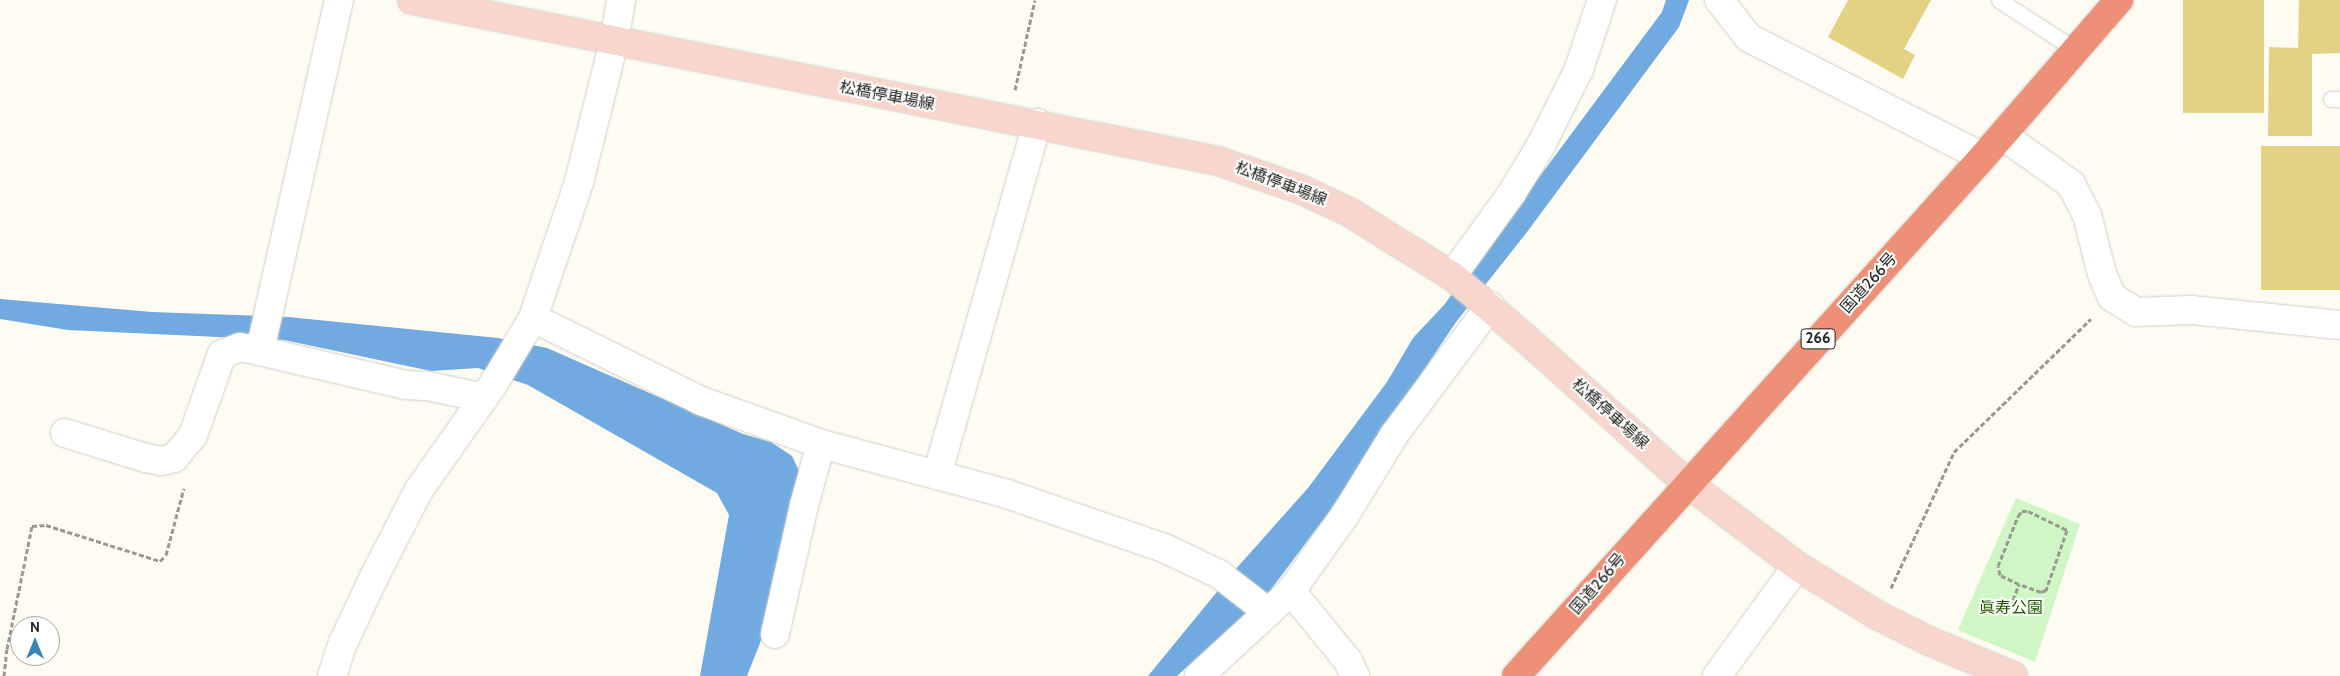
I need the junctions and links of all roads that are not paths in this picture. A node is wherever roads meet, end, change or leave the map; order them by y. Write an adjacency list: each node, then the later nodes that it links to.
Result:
1 (339, 0): 17 (street)
2 (412, 0): 8 (main road, 松橋停車場線)
3 (621, 0): 8 (street)
4 (1602, 0): 13 (street)
5 (1719, 0): 12 (street)
6 (1999, 0): 9 (lane)
7 (2119, 0): 9 (highway, 国道266号 / 266)
8 (614, 42): 10 (main road, 松橋停車場線); 16 (street)
9 (2076, 50): 11 (highway, 国道266号 / 266)
10 (1037, 123): 13 (main road, 松橋停車場線); 21 (street)
11 (2002, 135): 12 (highway, 国道266号 / 266); 15 (street)
12 (1983, 157): 22 (highway, 国道266号 / 266)
13 (1455, 279): 14 (main road, 松橋停車場線)
14 (1484, 302): 22 (main road, 松橋停車場線); 24 (street)
15 (2340, 325)
16 (529, 326): 18 (street); 20 (street)
17 (264, 335): 18 (street); 19 (street)
18 (489, 391): 27 (street)
19 (65, 433)
20 (821, 444): 21 (street); 26 (street)
21 (937, 475): 25 (street)
22 (1687, 483): 23 (main road, 松橋停車場線); 30 (highway, 国道266号 / 266)
23 (1796, 566): 31 (street); 32 (main road, 松橋停車場線)
24 (1291, 591): 25 (street); 29 (street)
25 (1264, 608): 28 (street)
26 (775, 634)
27 (332, 676)
28 (1199, 676)
29 (1355, 676)
30 (1516, 676)
31 (1717, 676)
32 (2014, 676)

